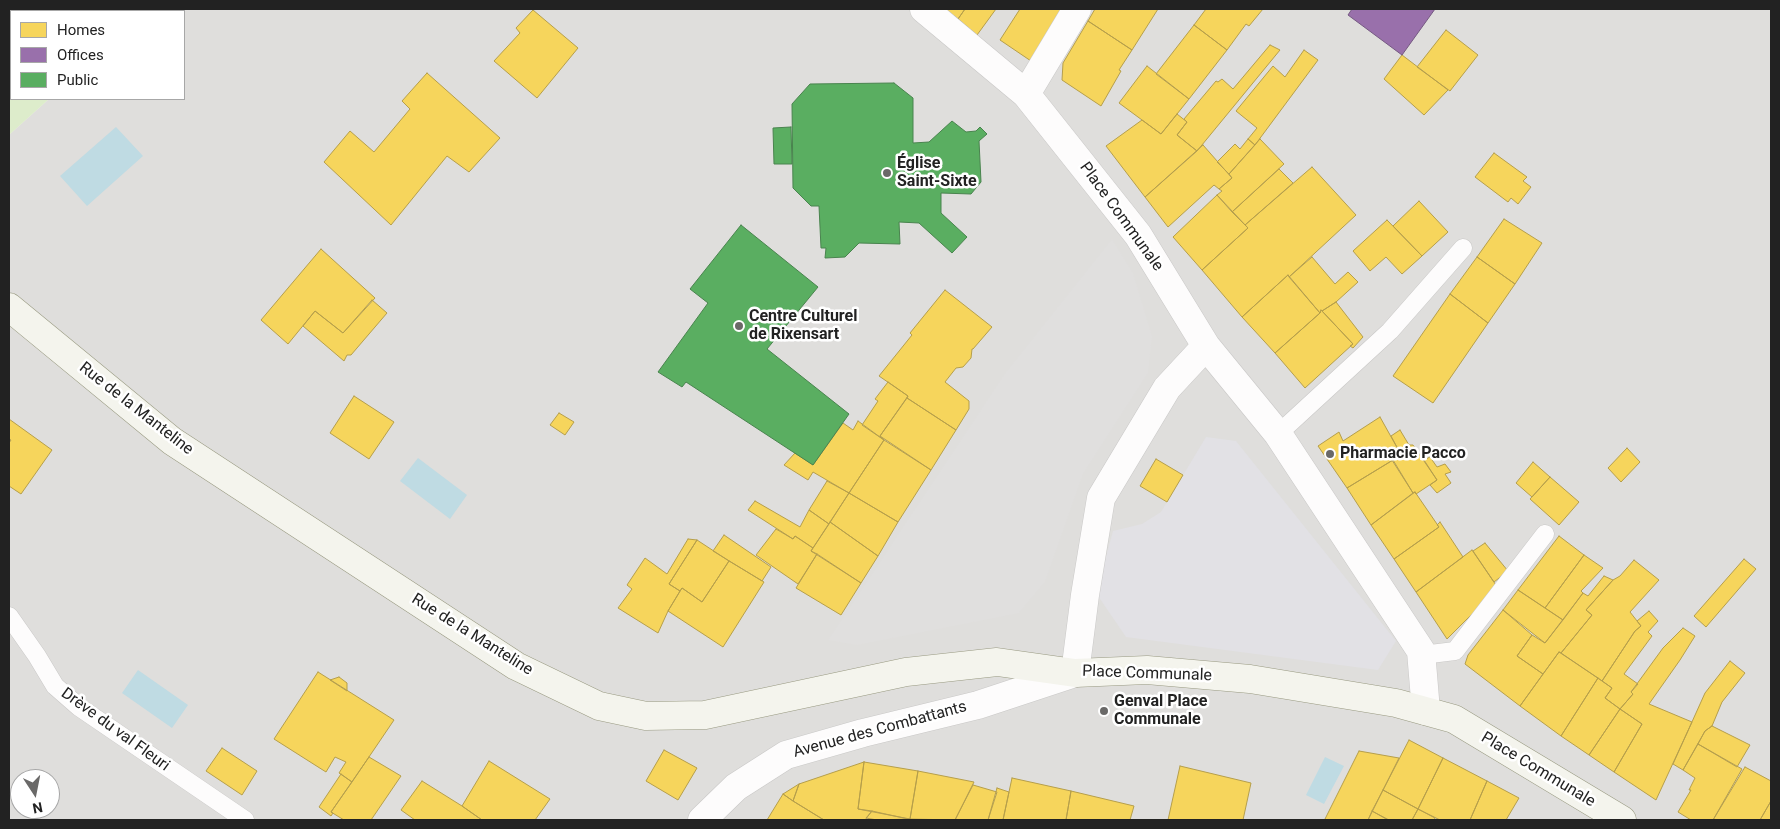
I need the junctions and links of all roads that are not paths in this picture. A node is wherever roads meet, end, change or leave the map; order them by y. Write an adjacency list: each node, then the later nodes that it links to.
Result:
1 (924, 9): 3 (street, Place Communale)
2 (1077, 9): 3 (street)
3 (1026, 94): 6 (street, Place Communale)
4 (1463, 248): 7 (lane)
5 (9, 307): 11 (street, Rue de la Manteline)
6 (1206, 346): 7 (street, Place Communale); 11 (street, Place Communale)
7 (1278, 434): 10 (street, Place Communale)
8 (1545, 534): 10 (lane)
9 (9, 616): 13 (lane, Drève du val Fleuri)
10 (1422, 655): 12 (street, Place Communale)
11 (1075, 673): 12 (street, Place Communale); 14 (street, Avenue des Combattants)
12 (1426, 711): 15 (street, Place Communale)
13 (245, 820)
14 (702, 820)
15 (1622, 820)

